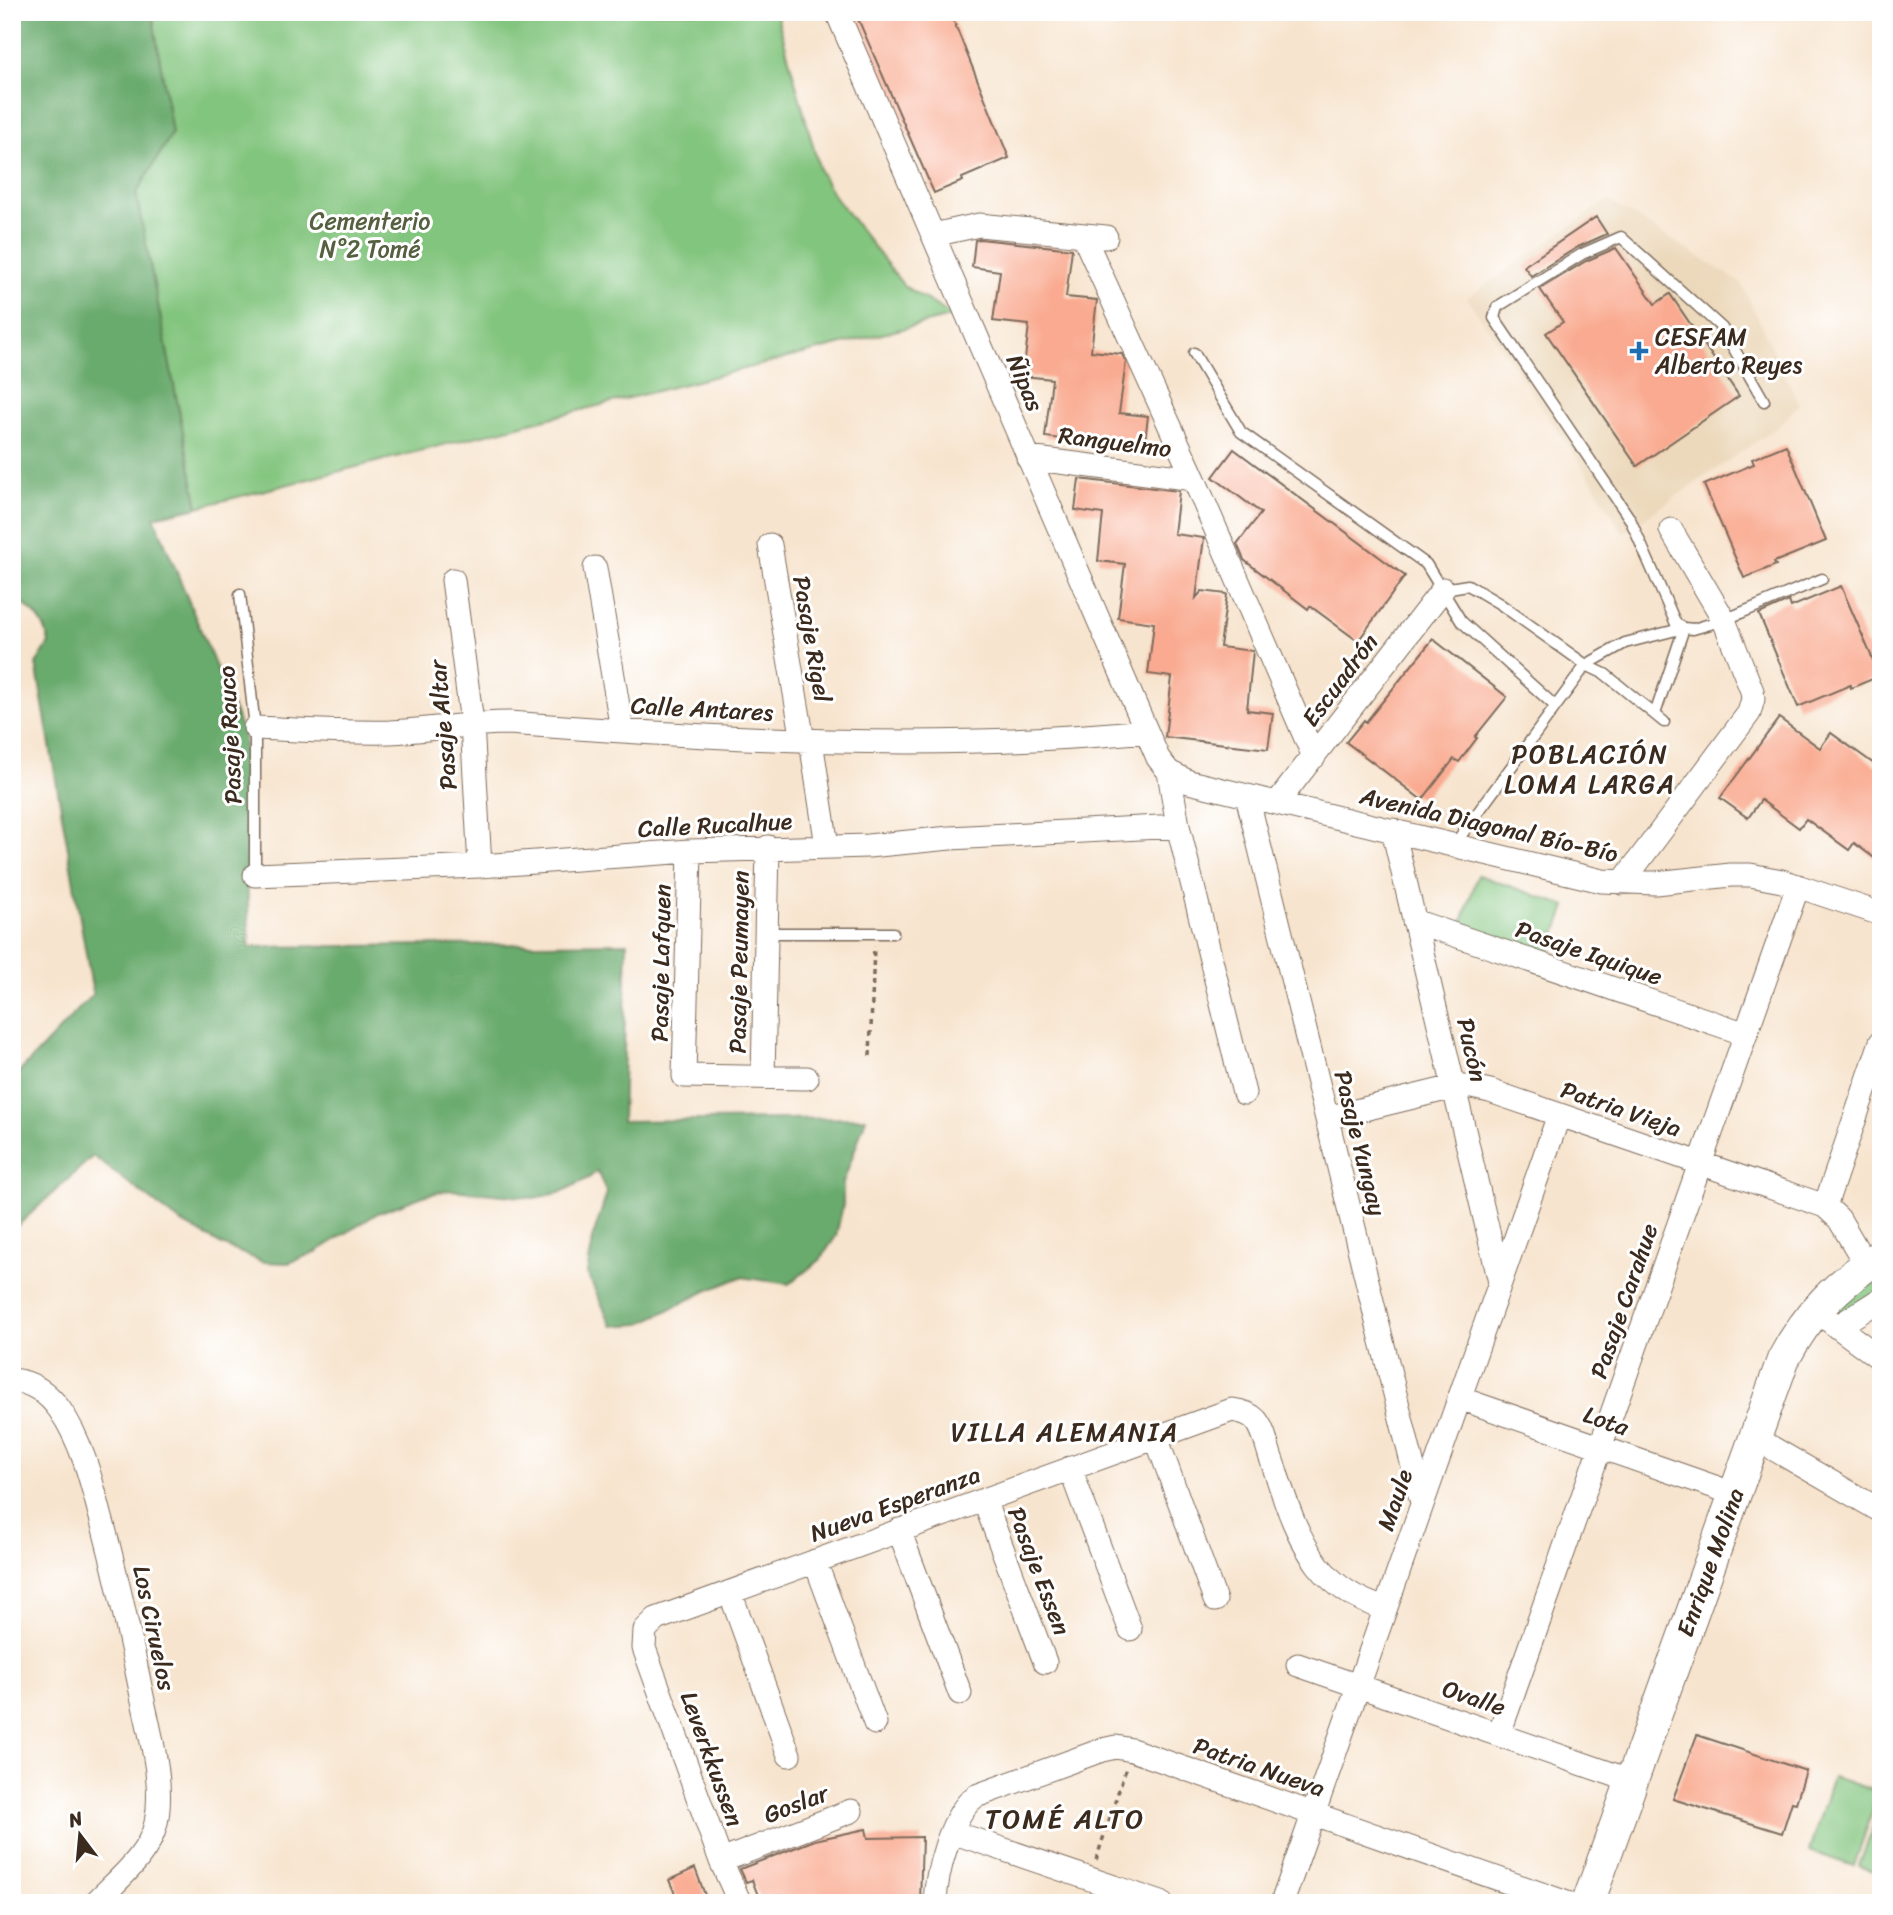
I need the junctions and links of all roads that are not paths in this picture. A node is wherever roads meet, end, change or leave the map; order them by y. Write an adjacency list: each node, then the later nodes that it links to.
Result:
1 (837, 12): 2 (street, Ñipas)
2 (933, 235): 3 (street); 7 (street, Ñipas)
3 (1083, 235): 4 (street); 8 (street)
4 (1107, 237)
5 (1194, 352): 14 (lane)
6 (1764, 401): 17 (lane)
7 (1028, 458): 8 (street, Ranguelmo); 23 (street, Ñipas)
8 (1194, 479): 25 (street)
9 (1671, 530): 16 (street)
10 (770, 545): 24 (street, Pasaje Rigel)
11 (595, 568): 22 (street)
12 (1822, 579): 16 (lane)
13 (453, 580): 20 (street, Pasaje Altar)
14 (1443, 589): 18 (lane); 19 (lane); 25 (street, Escuadrón)
15 (240, 594): 21 (lane, Pasaje Rauco)
16 (1724, 620): 17 (lane); 37 (street)
17 (1684, 628): 18 (lane); 18 (lane)
18 (1586, 665): 19 (lane)
19 (1555, 706): 31 (lane)
20 (472, 723): 21 (street, Calle Antares); 22 (street, Calle Antares); 35 (street, Pasaje Altar)
21 (255, 728): 36 (lane, Pasaje Rauco)
22 (622, 730): 24 (street, Calle Antares)
23 (1146, 731): 24 (street, Calle Antares); 26 (street, Ñipas)
24 (807, 741): 32 (street)
25 (1314, 757): 28 (street, Escuadrón)
26 (1169, 772): 27 (street, Avenida Diagonal Bío-Bío); 29 (street)
27 (1247, 796): 28 (street, Avenida Diagonal Bío-Bío); 50 (street, Pasaje Yungay)
28 (1277, 803): 30 (street, Avenida Diagonal Bío-Bío)
29 (1178, 825): 32 (street, Calle Rucalhue); 48 (street)
30 (1393, 831): 31 (street, Avenida Diagonal Bío-Bío); 40 (street, Pucón)
31 (1454, 845): 37 (street, Avenida Diagonal Bío-Bío)
32 (827, 846): 33 (street, Calle Rucalhue)
33 (768, 847): 34 (street, Calle Rucalhue); 41 (street, Pasaje Peumayen)
34 (690, 850): 35 (street, Calle Rucalhue); 45 (street, Pasaje Lafquen)
35 (480, 866): 36 (street, Calle Rucalhue)
36 (255, 875)
37 (1622, 883): 38 (street, Avenida Diagonal Bío-Bío)
38 (1798, 886): 39 (street, Avenida Diagonal Bío-Bío); 43 (street, Pasaje Carahue)
39 (1881, 914)
40 (1414, 921): 43 (street, Pasaje Iquique); 47 (street, Pucón)
41 (768, 933): 42 (lane); 45 (street, Pasaje Peumayen)
42 (893, 933)
43 (1746, 1034): 51 (street, Pasaje Carahue)
44 (1881, 1042): 52 (street)
45 (763, 1077): 46 (street)
46 (807, 1078)
47 (1454, 1087): 49 (street, Patria Vieja); 50 (street, Patria Vieja); 54 (street, Pucón)
48 (1244, 1093)
49 (1559, 1115): 51 (street, Patria Vieja); 54 (street, Maule)
50 (1327, 1118): 66 (street, Pasaje Yungay)
51 (1700, 1164): 52 (street, Patria Vieja); 62 (street, Pasaje Carahue)
52 (1825, 1206): 53 (street)
53 (1873, 1260): 56 (main road, Enrique Molina)
54 (1500, 1282): 59 (street, Maule)
55 (1881, 1299): 56 (street, Enrique Molina)
56 (1826, 1318): 57 (street); 61 (main road, Enrique Molina)
57 (1881, 1359)
58 (12, 1380): 88 (street, Los Ciruelos)
59 (1459, 1398): 62 (street, Lota); 66 (street, Maule)
60 (1156, 1437): 63 (street, Nueva Esperanza); 71 (street); 72 (street, Nueva Esperanza)
61 (1755, 1438): 64 (main road, Enrique Molina); 67 (street)
62 (1601, 1447): 64 (street, Lota); 80 (street, Pasaje Carahue)
63 (1070, 1468): 65 (street, Nueva Esperanza); 73 (street)
64 (1735, 1494): 82 (main road, Enrique Molina)
65 (984, 1500): 68 (street, Nueva Esperanza); 75 (street, Pasaje Essen)
66 (1422, 1503): 72 (street, Maule)
67 (1881, 1511)
68 (899, 1530): 69 (street, Nueva Esperanza); 78 (street)
69 (815, 1561): 70 (street, Nueva Esperanza); 79 (street)
70 (730, 1592): 74 (street, Nueva Esperanza); 81 (street)
71 (1215, 1600)
72 (1385, 1609): 77 (street, Maule)
73 (1130, 1629)
74 (645, 1630): 86 (street, Leverkkussen)
75 (1045, 1662)
76 (1298, 1665): 77 (street, Ovalle)
77 (1358, 1686): 80 (street, Ovalle); 84 (street, Maule)
78 (960, 1693)
79 (875, 1723)
80 (1499, 1734): 82 (street, Ovalle)
81 (789, 1755)
82 (1632, 1780): 93 (main road, Enrique Molina)
83 (851, 1811): 86 (street, Goslar)
84 (1313, 1814): 85 (street, Patria Nueva); 91 (street, Maule); 92 (street, Patria Nueva)
85 (952, 1832): 87 (street); 90 (street, Patria Nueva)
86 (721, 1861): 89 (street, Leverkkussen)
87 (1149, 1901)
88 (95, 1903)
89 (740, 1903)
90 (935, 1903)
91 (1282, 1903)
92 (1567, 1903)
93 (1588, 1903)

